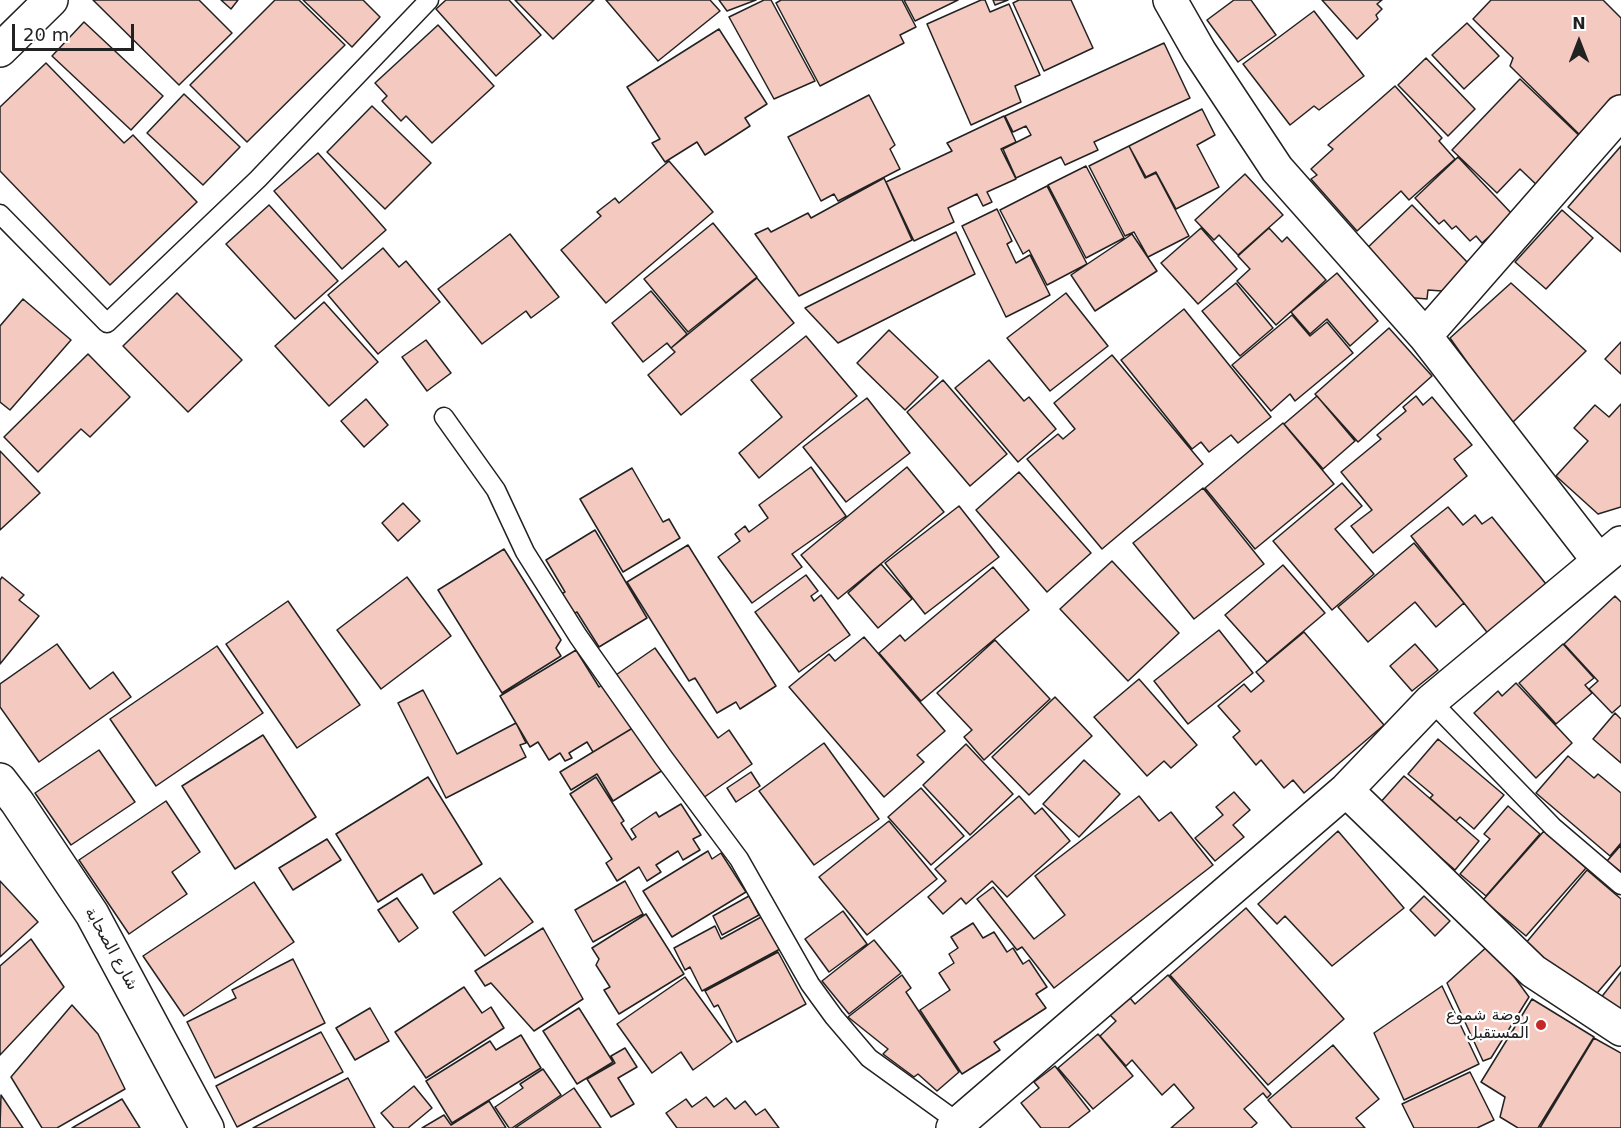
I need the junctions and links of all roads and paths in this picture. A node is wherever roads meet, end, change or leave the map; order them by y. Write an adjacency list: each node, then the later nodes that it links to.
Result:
1 (51, 0): 4 (street)
2 (429, 0): 6 (lane)
3 (1170, 0): 7 (street)
4 (0, 50)
5 (1621, 112): 7 (street)
6 (0, 214)
7 (1425, 336): 9 (street)
8 (444, 417): 15 (lane)
9 (1610, 552): 10 (street)
10 (1431, 701): 11 (street); 13 (lane)
11 (1346, 790): 14 (street); 15 (street)
12 (6, 800): 16 (street, شارع الصحابة)
13 (1621, 885)
14 (1621, 1029)
15 (956, 1125)
16 (207, 1128)

